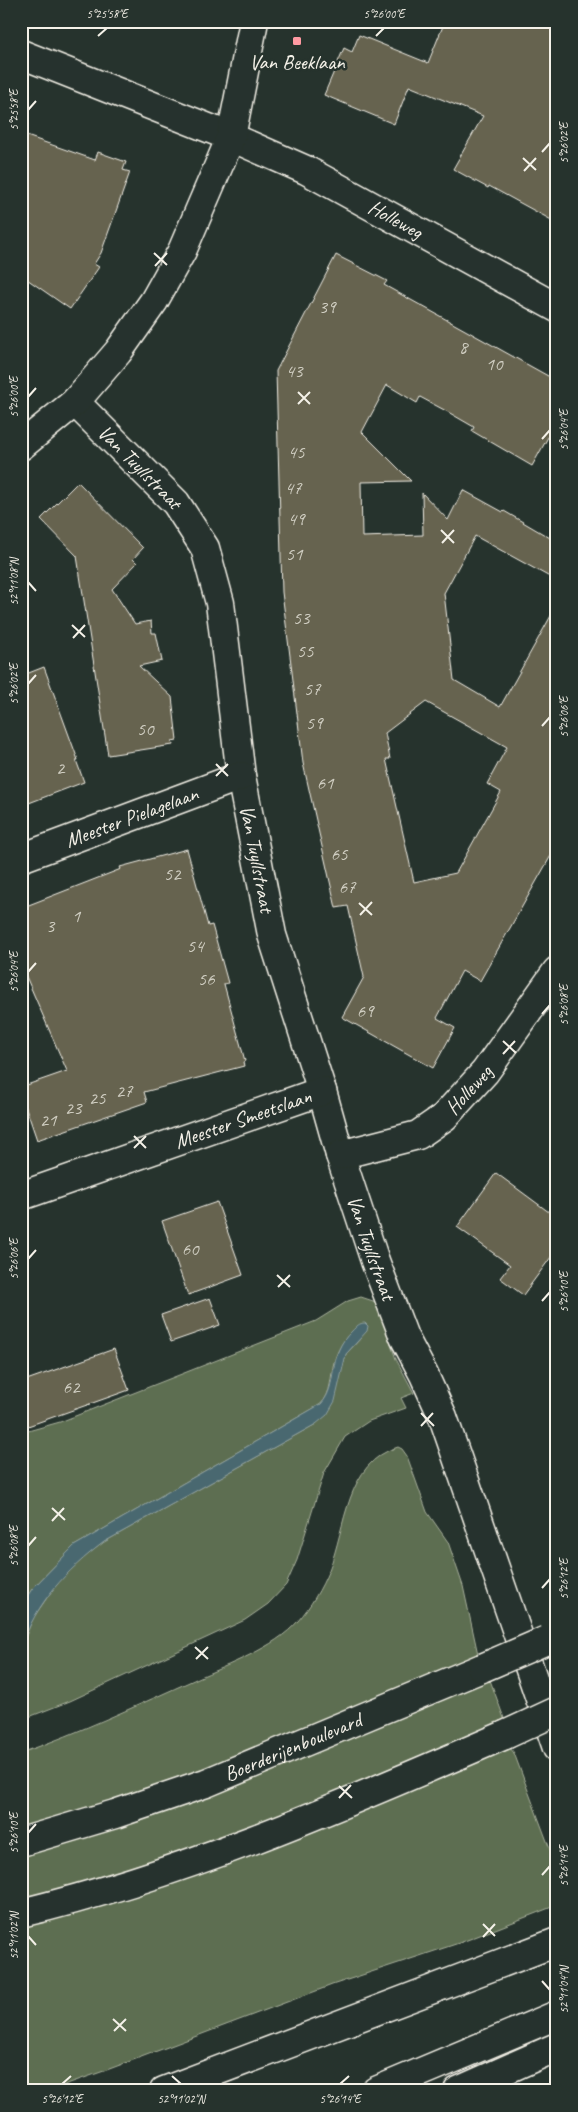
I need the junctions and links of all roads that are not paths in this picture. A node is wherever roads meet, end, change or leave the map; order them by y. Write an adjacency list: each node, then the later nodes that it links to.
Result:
1 (254, 21): 3 (main road)
2 (21, 54): 3 (main road)
3 (231, 137): 4 (main road, Holleweg); 5 (main road)
4 (557, 308)
5 (75, 402): 6 (main road); 7 (main road, Van Tuyllstraat)
6 (21, 446)
7 (241, 776): 8 (main road, Meester Pielagelaan); 10 (main road, Van Tuyllstraat)
8 (21, 858)
9 (557, 971): 11 (main road, Holleweg)
10 (322, 1091): 11 (main road, Van Tuyllstraat); 12 (main road, Meester Smeetslaan)
11 (340, 1155): 15 (main road, Van Tuyllstraat)
12 (21, 1196)
13 (552, 1637): 16 (main road, Boerderijenboulevard, bridge)
14 (557, 1711): 17 (main road, bridge)
15 (557, 1748)
16 (21, 1842)
17 (21, 1913)
18 (557, 1942): 21 (main road)
19 (557, 2014): 22 (main road)
20 (557, 2048): 23 (main road)
21 (164, 2091)
22 (376, 2091)
23 (458, 2091)

